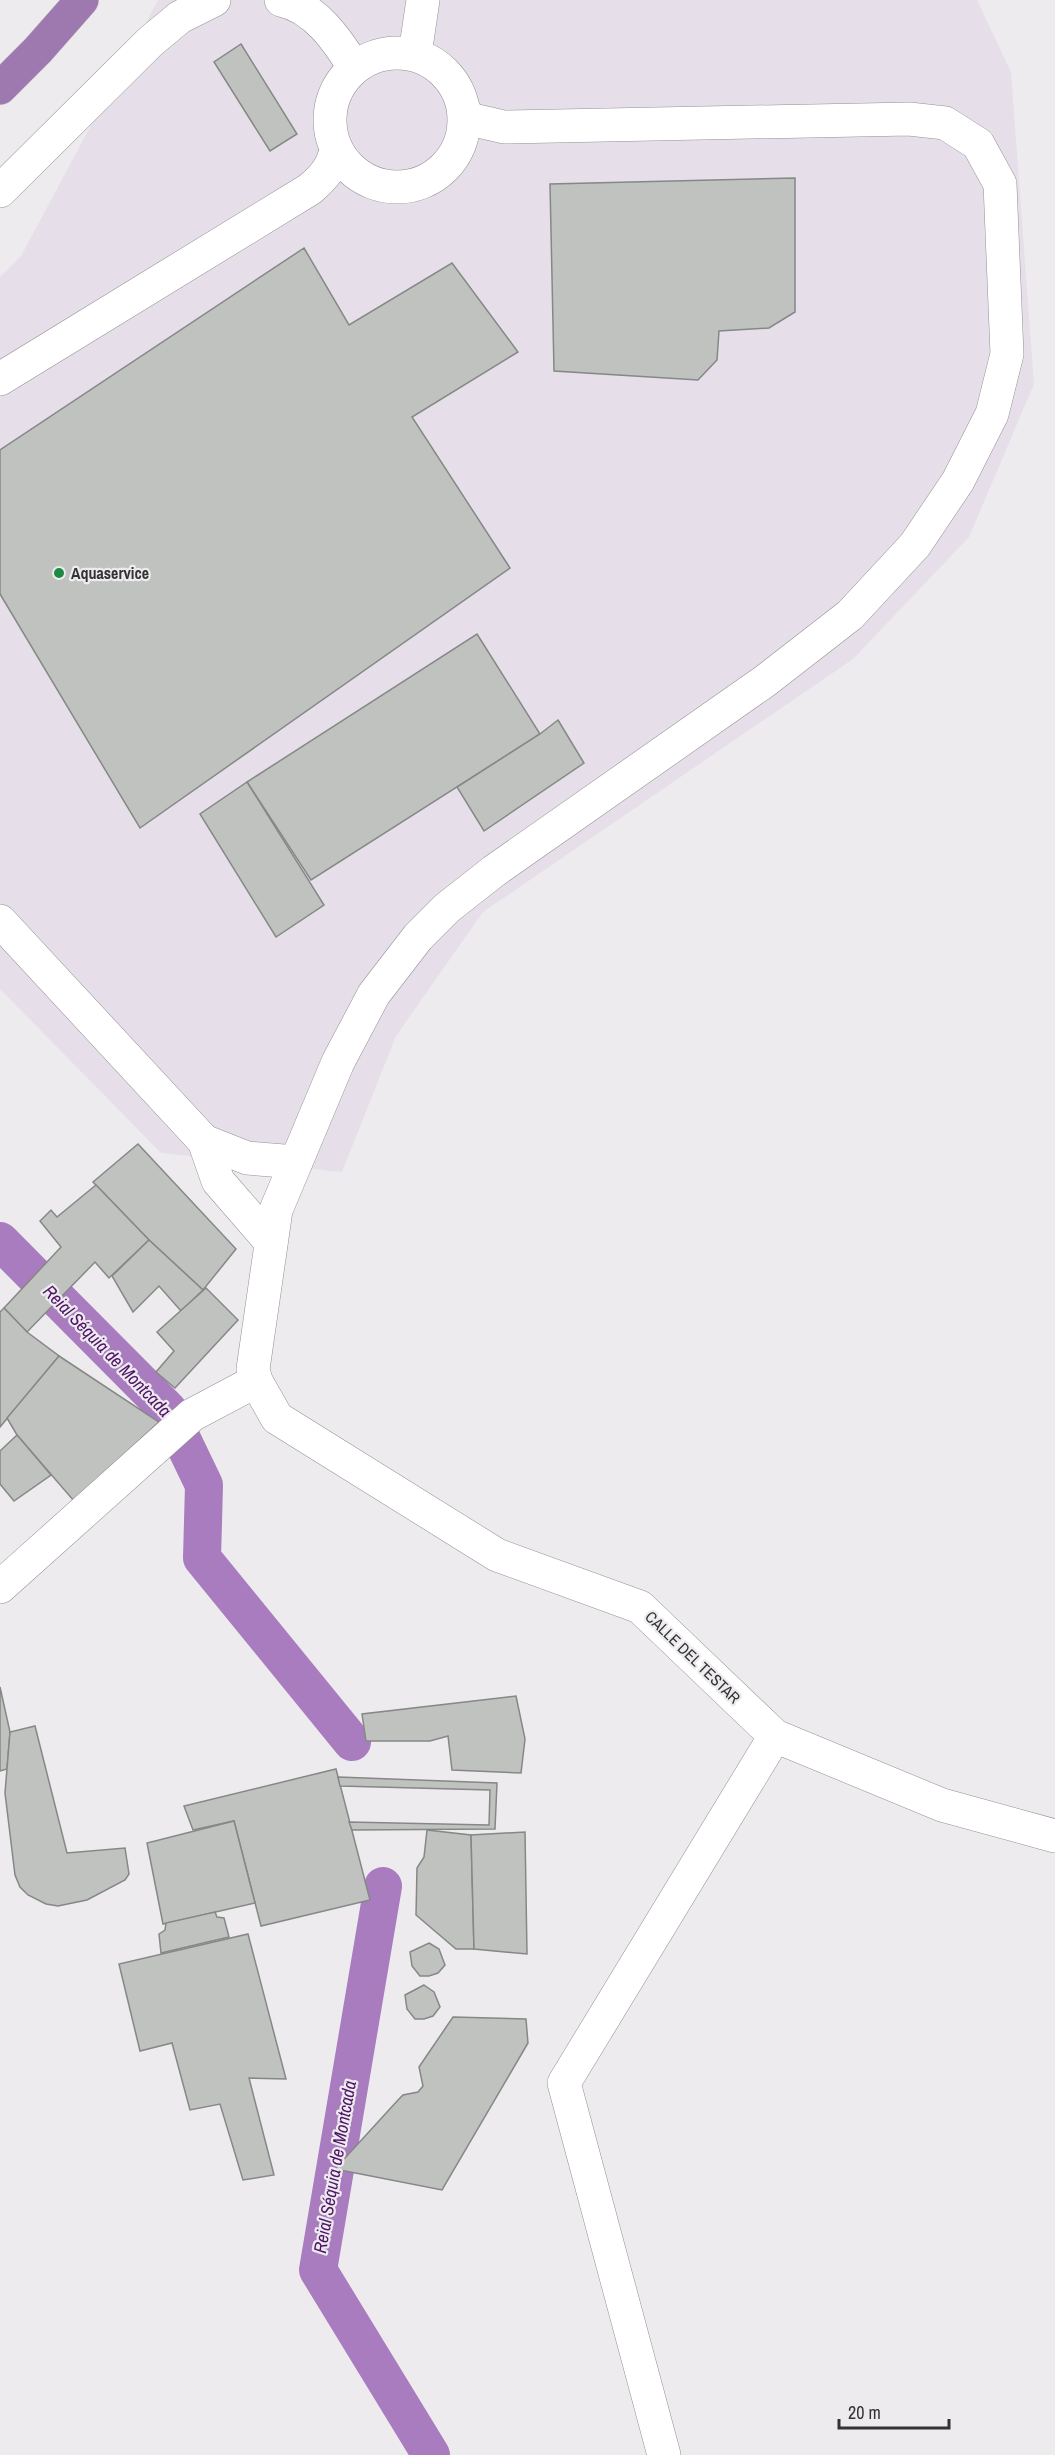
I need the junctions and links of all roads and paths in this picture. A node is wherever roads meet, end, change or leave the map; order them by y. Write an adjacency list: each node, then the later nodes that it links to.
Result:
1 (82, 0): 7 (highway)
2 (214, 0): 10 (street)
3 (281, 0): 6 (street)
4 (423, 0): 5 (street)
5 (415, 54): 6 (street); 8 (street)
6 (354, 67): 9 (street)
7 (0, 88)
8 (464, 110): 9 (street); 14 (street)
9 (336, 150): 11 (street)
10 (0, 191)
11 (0, 379)
12 (0, 921): 13 (street)
13 (204, 1141): 14 (street); 15 (street)
14 (296, 1162): 15 (street)
15 (274, 1226): 16 (street)
16 (256, 1381): 17 (street); 18 (street, CALLE DEL TESTAR)
17 (0, 1587)
18 (775, 1736): 19 (street, CALLE DEL TESTAR); 20 (street)
19 (1055, 1836)
20 (664, 2455)

